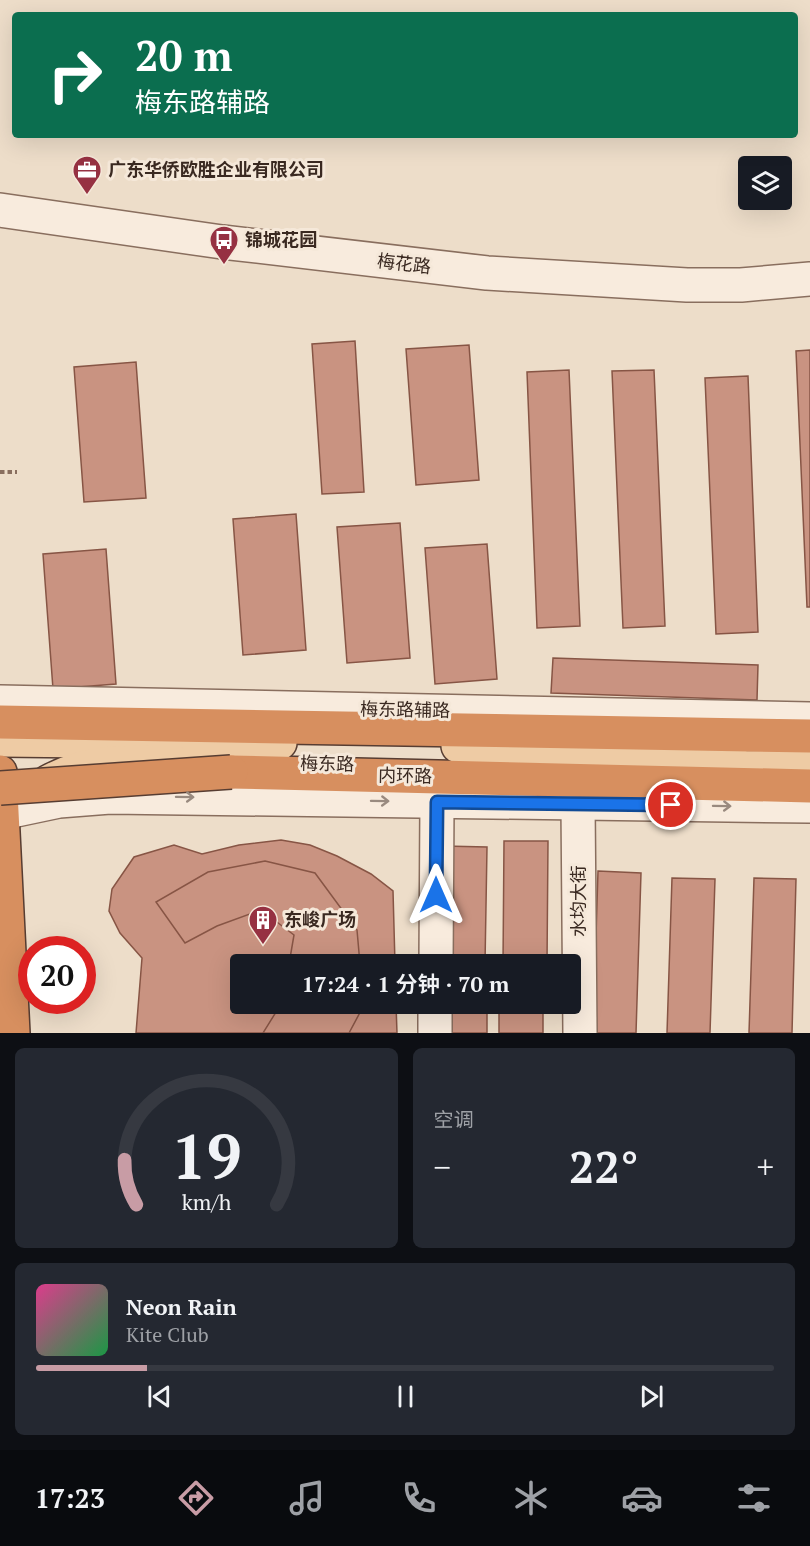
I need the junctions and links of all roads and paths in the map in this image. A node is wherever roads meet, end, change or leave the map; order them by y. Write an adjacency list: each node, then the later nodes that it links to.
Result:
1 (0, 210): 2 (street, 梅花路)
2 (810, 279)
3 (0, 472): 4 (path)
4 (17, 472)
5 (0, 702): 6 (street, 梅东路辅路)
6 (810, 720)
7 (0, 722): 8 (highway)
8 (810, 736)
9 (0, 740): 10 (main road, 梅东路)
10 (810, 751)
11 (810, 767): 15 (main road, 梅东路)
12 (0, 770): 13 (highway, 内环路, bridge); 15 (highway)
13 (231, 772): 14 (highway, 内环路); 15 (highway, bridge)
14 (810, 786)
15 (1, 801): 16 (street, one-way to 16); 21 (highway)
16 (437, 802): 17 (street); 19 (street)
17 (578, 804): 18 (street, one-way to 18); 23 (street, 水均大街)
18 (810, 806)
19 (436, 954)
20 (435, 1014): 22 (street)
21 (14, 1033)
22 (435, 1033)
23 (580, 1033)

